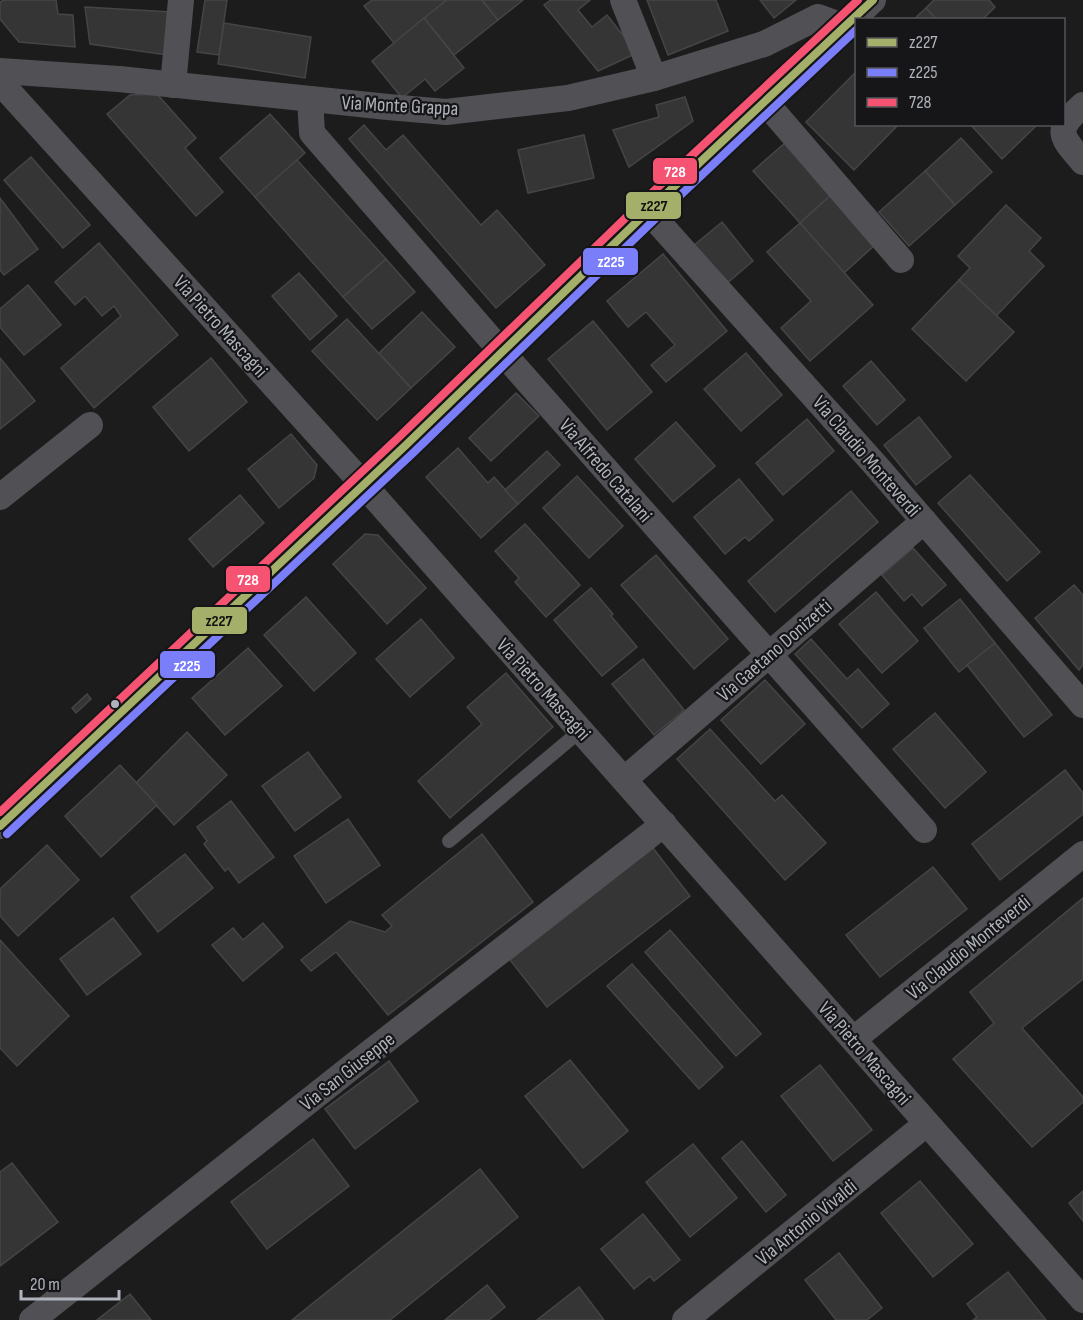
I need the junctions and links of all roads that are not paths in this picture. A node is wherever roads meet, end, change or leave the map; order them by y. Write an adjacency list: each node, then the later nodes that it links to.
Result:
1 (181, 0): 9 (street)
2 (623, 0): 7 (street)
3 (873, 0): 4 (street)
4 (856, 18)
5 (852, 22): 7 (street, Via Monte Grappa); 11 (street)
6 (0, 71): 9 (street, Via Monte Grappa)
7 (654, 78): 10 (street, Via Monte Grappa)
8 (0, 82): 20 (street, Via Pietro Mascagni)
9 (174, 85): 10 (street, Via Monte Grappa)
10 (310, 99): 18 (street, Via Alfredo Catalani)
11 (765, 102): 16 (street); 17 (street)
12 (1083, 105): 13 (street)
13 (1065, 123)
14 (1064, 126): 15 (street)
15 (1083, 162)
16 (648, 211): 18 (street); 22 (street, Via Claudio Monteverdi)
17 (901, 260)
18 (502, 352): 20 (street); 23 (street, Via Alfredo Catalani)
19 (90, 425): 21 (street)
20 (363, 484): 25 (street, Via Pietro Mascagni); 28 (street)
21 (0, 496)
22 (924, 521): 23 (street, Via Gaetano Donizetti); 24 (street, Via Claudio Monteverdi)
23 (768, 654): 26 (street, Via Gaetano Donizetti); 29 (street, Via Alfredo Catalani)
24 (1083, 705)
25 (580, 731): 26 (street, Via Pietro Mascagni); 30 (lane)
26 (625, 779): 27 (street, Via Pietro Mascagni)
27 (664, 824): 32 (street, Via Pietro Mascagni); 35 (street, Via San Giuseppe)
28 (0, 826)
29 (924, 830)
30 (449, 841)
31 (1083, 854): 32 (street, Via Claudio Monteverdi)
32 (854, 1039): 33 (street, Via Pietro Mascagni)
33 (926, 1124): 34 (street, Via Pietro Mascagni); 36 (street, Via Antonio Vivaldi)
34 (1083, 1300)
35 (32, 1320)
36 (686, 1320)

